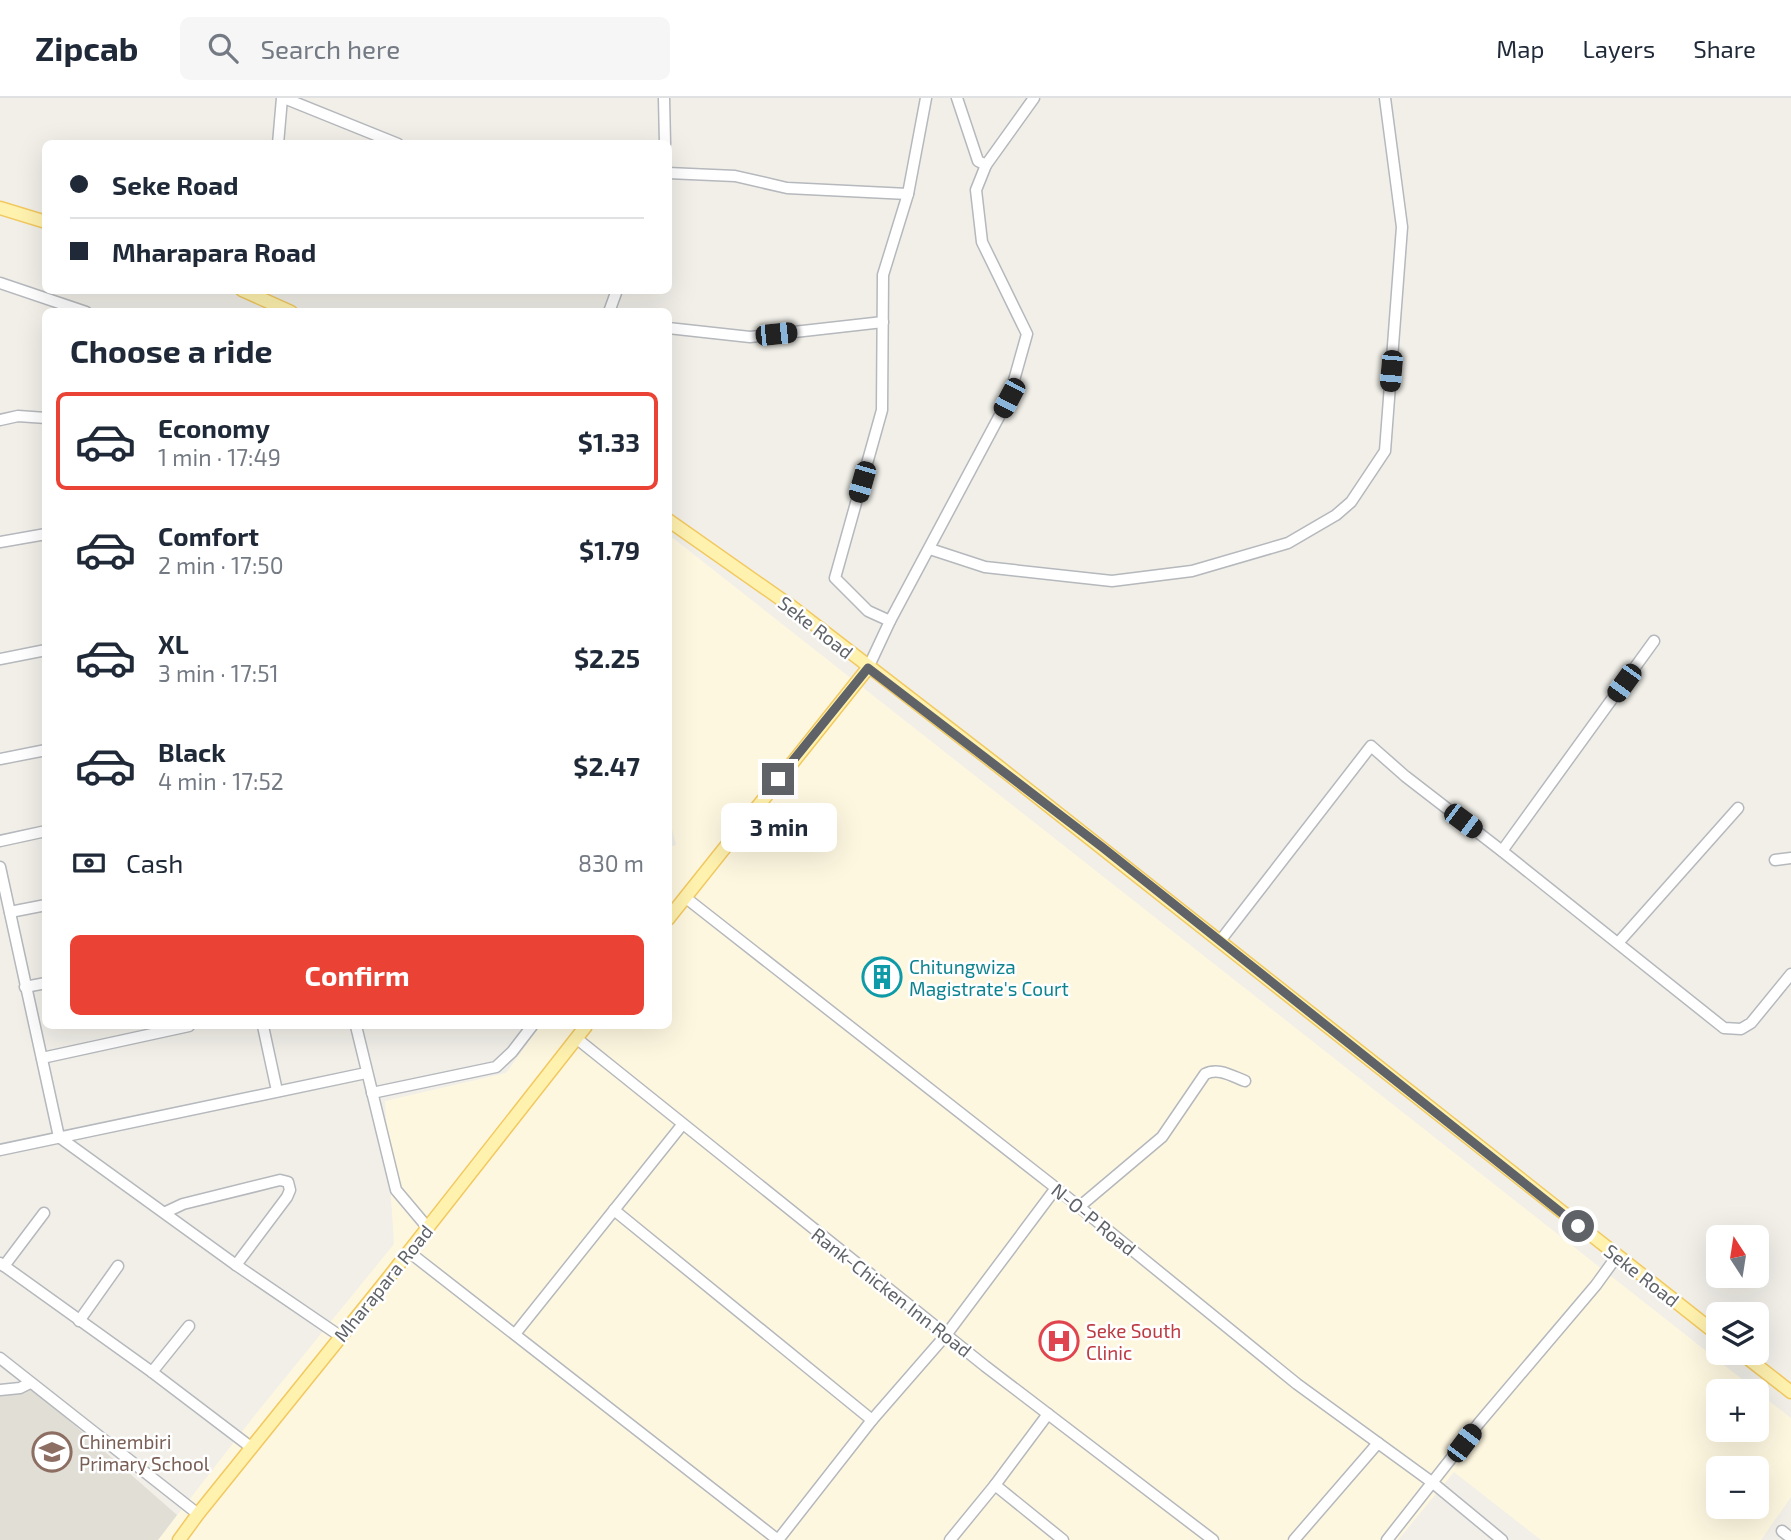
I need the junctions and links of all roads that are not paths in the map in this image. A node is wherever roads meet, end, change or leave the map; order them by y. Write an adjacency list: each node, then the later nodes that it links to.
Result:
1 (283, 98): 7 (street); 8 (street)
2 (664, 98): 9 (street)
3 (957, 98): 10 (street)
4 (1034, 98): 10 (street)
5 (1385, 98): 26 (street)
6 (928, 99): 12 (street)
7 (278, 140)
8 (388, 140)
9 (665, 140)
10 (986, 165): 26 (street)
11 (672, 173): 12 (street)
12 (908, 194): 19 (street)
13 (0, 208): 14 (main road)
14 (42, 221)
15 (0, 283): 17 (street)
16 (251, 294): 18 (main road)
17 (74, 308)
18 (282, 308)
19 (883, 322): 20 (street); 27 (street)
20 (672, 328)
21 (42, 418): 22 (street)
22 (0, 420)
23 (672, 523): 31 (main road, Seke Road)
24 (42, 535): 25 (street)
25 (0, 542)
26 (930, 549): 27 (street)
27 (890, 621): 31 (street)
28 (1654, 641): 37 (street)
29 (42, 651): 30 (street)
30 (0, 659)
31 (868, 668): 41 (main road); 45 (main road, Seke Road)
32 (42, 751): 33 (street)
33 (0, 759)
34 (1738, 808): 46 (street)
35 (42, 832): 36 (street)
36 (0, 841)
37 (1502, 850): 45 (street); 46 (street)
38 (1791, 858): 39 (street)
39 (1775, 860)
40 (0, 867): 43 (street)
41 (686, 898): 44 (main road); 64 (street, N-O-P Road)
42 (42, 906): 43 (street)
43 (10, 912): 49 (street)
44 (672, 914)
45 (1220, 941): 71 (main road, Seke Road)
46 (1618, 943): 47 (street)
47 (1791, 974)
48 (42, 984): 49 (street)
49 (25, 987): 56 (street)
50 (175, 1029): 56 (street)
51 (264, 1029): 59 (street)
52 (357, 1029): 57 (street)
53 (530, 1029): 60 (street)
54 (584, 1029): 55 (main road, Mharapara Road)
55 (576, 1038): 61 (street, Rank-Chicken Inn Road); 69 (main road, Mharapara Road)
56 (42, 1058): 62 (street)
57 (366, 1073): 59 (street); 60 (street)
58 (1245, 1081): 65 (street)
59 (276, 1091): 62 (street)
60 (372, 1093): 69 (street)
61 (682, 1125): 66 (street); 79 (street, Rank-Chicken Inn Road)
62 (59, 1137): 63 (street); 67 (street)
63 (0, 1150)
64 (1056, 1188): 65 (street, N-O-P Road); 79 (street)
65 (1079, 1207): 89 (street, N-O-P Road)
66 (614, 1210): 78 (street); 88 (street)
67 (166, 1212): 73 (street); 73 (street)
68 (44, 1213): 72 (street)
69 (428, 1228): 70 (main road, Mharapara Road)
70 (409, 1252): 78 (street); 80 (main road, Mharapara Road)
71 (1617, 1256): 77 (main road, Seke Road); 91 (street)
72 (2, 1265): 75 (street)
73 (236, 1265): 80 (street)
74 (118, 1266): 75 (street)
75 (79, 1321): 83 (street)
76 (189, 1326): 83 (street)
77 (1706, 1326)
78 (514, 1334): 95 (street)
79 (946, 1335): 87 (street, Rank-Chicken Inn Road); 88 (street)
80 (340, 1336): 90 (main road, Mharapara Road)
81 (0, 1358): 84 (street)
82 (1756, 1365): 86 (main road)
83 (152, 1372): 90 (street)
84 (30, 1383): 85 (street); 93 (street)
85 (0, 1390)
86 (1791, 1392)
87 (1048, 1415): 92 (street); 98 (street, Rank-Chicken Inn Road)
88 (872, 1420): 95 (street)
89 (1378, 1443): 91 (street, N-O-P Road); 99 (street)
90 (252, 1448): 93 (main road, Mharapara Road)
91 (1433, 1483): 100 (street); 101 (street, N-O-P Road)
92 (995, 1485): 96 (street); 97 (street)
93 (198, 1514): 94 (main road, Mharapara Road)
94 (179, 1540)
95 (778, 1540)
96 (950, 1540)
97 (1063, 1540)
98 (1213, 1540)
99 (1294, 1540)
100 (1387, 1540)
101 (1502, 1540)

